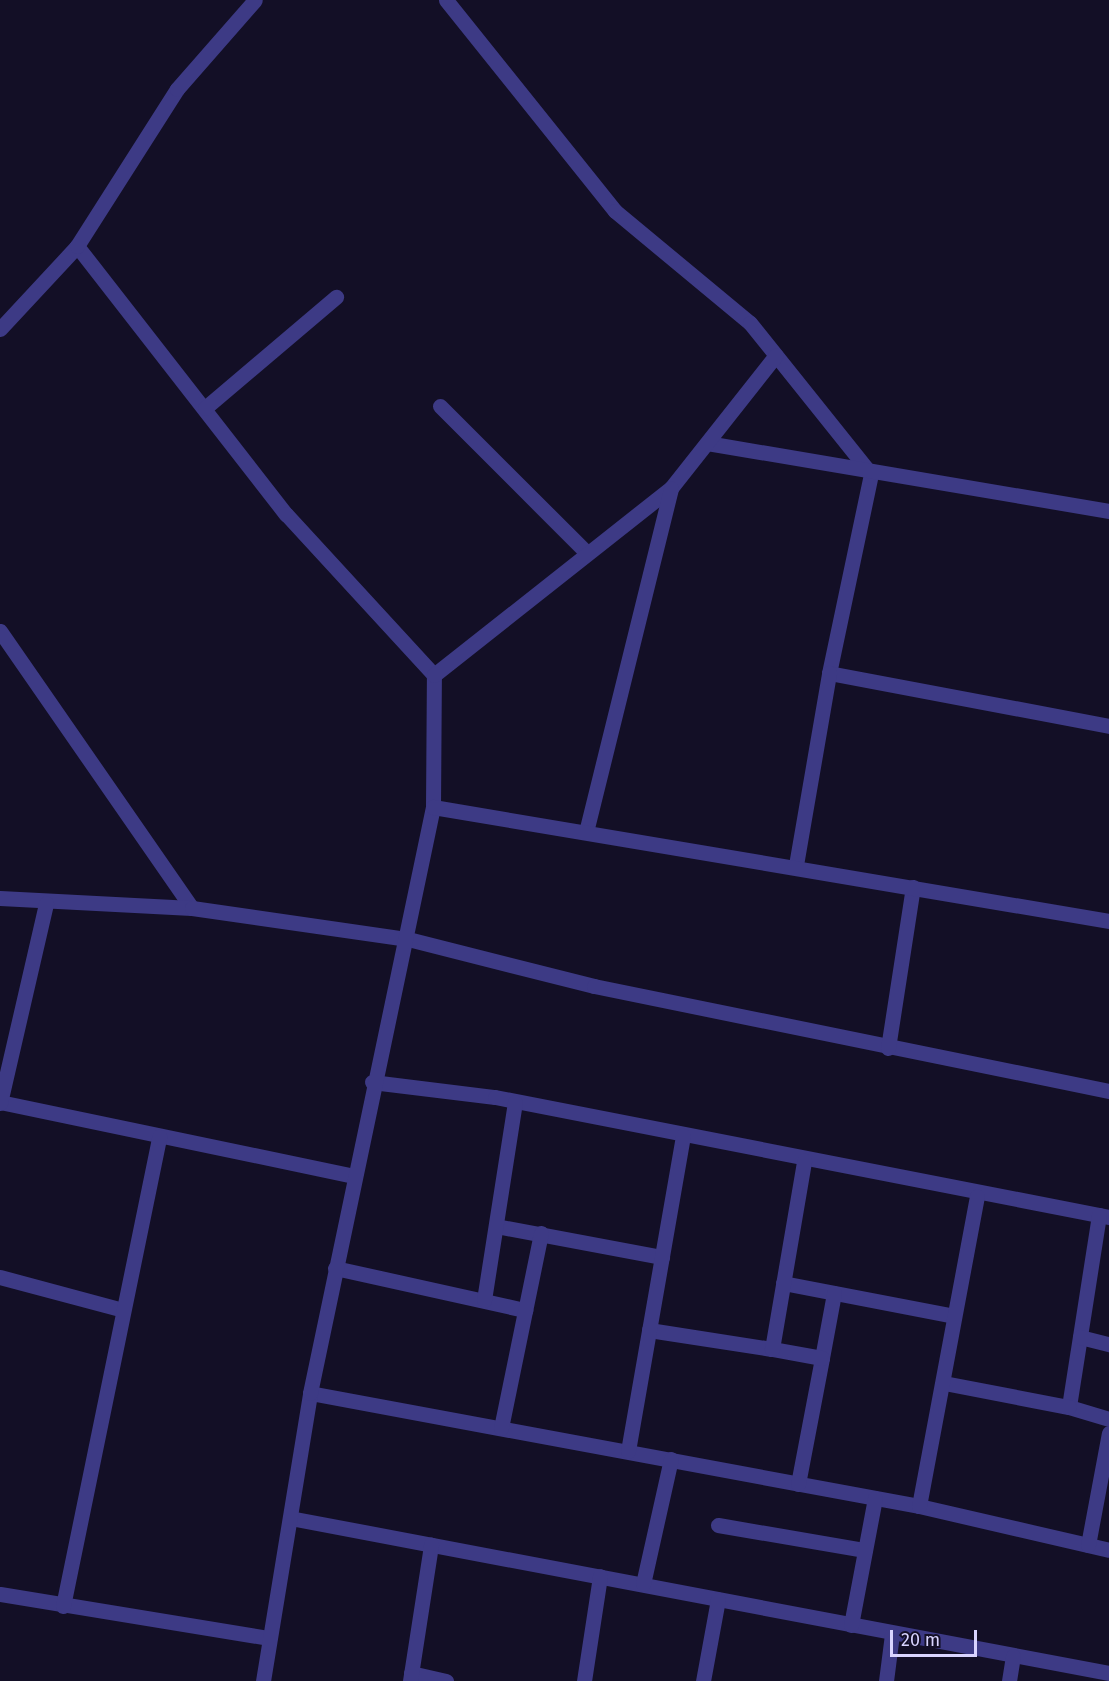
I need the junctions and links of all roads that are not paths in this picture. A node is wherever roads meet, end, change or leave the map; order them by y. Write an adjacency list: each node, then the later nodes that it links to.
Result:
1 (255, 0): 3 (street)
2 (446, 0): 6 (street)
3 (77, 246): 5 (street); 8 (street)
4 (336, 297): 8 (street)
5 (0, 329)
6 (776, 355): 9 (street); 10 (street)
7 (440, 406): 13 (street)
8 (205, 408): 16 (street)
9 (707, 443): 10 (street); 11 (street)
10 (871, 474): 12 (street); 15 (street)
11 (671, 488): 13 (street); 19 (street)
12 (1109, 511)
13 (586, 552): 16 (street)
14 (0, 631): 24 (street)
15 (829, 673): 17 (street); 20 (street)
16 (434, 675): 18 (street)
17 (1109, 726)
18 (434, 807): 19 (street); 26 (street)
19 (586, 832): 20 (street)
20 (796, 865): 21 (street)
21 (913, 888): 25 (street); 27 (street)
22 (0, 898): 23 (street)
23 (46, 903): 24 (street); 31 (street)
24 (192, 908): 26 (street)
25 (1109, 921)
26 (408, 939): 27 (street); 28 (street)
27 (888, 1048): 29 (street)
28 (372, 1082): 30 (street); 35 (street)
29 (1109, 1090)
30 (515, 1102): 32 (street); 38 (street)
31 (0, 1103): 33 (street)
32 (683, 1136): 34 (street); 40 (street)
33 (159, 1137): 35 (street); 46 (street)
34 (804, 1161): 36 (street); 43 (street)
35 (353, 1176): 41 (street)
36 (977, 1196): 37 (street); 48 (street)
37 (1104, 1216): 50 (street)
38 (496, 1226): 39 (street); 45 (street)
39 (541, 1233): 40 (street); 47 (street)
40 (662, 1257): 49 (street)
41 (335, 1268): 45 (street); 55 (street)
42 (0, 1277): 46 (street)
43 (783, 1283): 44 (street); 52 (street)
44 (834, 1293): 48 (street); 53 (street)
45 (484, 1300): 47 (street)
46 (123, 1310): 75 (street)
47 (525, 1310): 58 (street)
48 (954, 1316): 54 (street)
49 (649, 1330): 52 (street); 60 (street)
50 (1080, 1337): 51 (street); 56 (street)
51 (1109, 1344)
52 (772, 1350): 53 (street)
53 (822, 1358): 62 (street)
54 (944, 1383): 56 (street); 64 (street)
55 (310, 1393): 58 (street); 65 (street)
56 (1069, 1407): 57 (street)
57 (1109, 1419)
58 (501, 1428): 60 (street)
59 (1109, 1433): 68 (street)
60 (628, 1451): 61 (street)
61 (671, 1460): 62 (street); 72 (street)
62 (798, 1484): 63 (street)
63 (875, 1498): 64 (street); 69 (street)
64 (919, 1506): 68 (street)
65 (290, 1518): 67 (street); 78 (street)
66 (718, 1525): 69 (street)
67 (431, 1545): 71 (street); 81 (street)
68 (1088, 1545): 70 (street)
69 (865, 1550): 76 (street)
70 (1109, 1550)
71 (600, 1576): 72 (street); 84 (street)
72 (643, 1584): 74 (street)
73 (0, 1594): 75 (street)
74 (718, 1599): 76 (street); 85 (street)
75 (63, 1606): 78 (street)
76 (851, 1625): 77 (street)
77 (892, 1634): 79 (street); 86 (street)
78 (270, 1638): 82 (street)
79 (1013, 1656): 80 (street); 87 (street)
80 (1109, 1673)
81 (410, 1677): 83 (street)
82 (263, 1681)
83 (446, 1681)
84 (584, 1681)
85 (703, 1681)
86 (886, 1681)
87 (1009, 1681)

